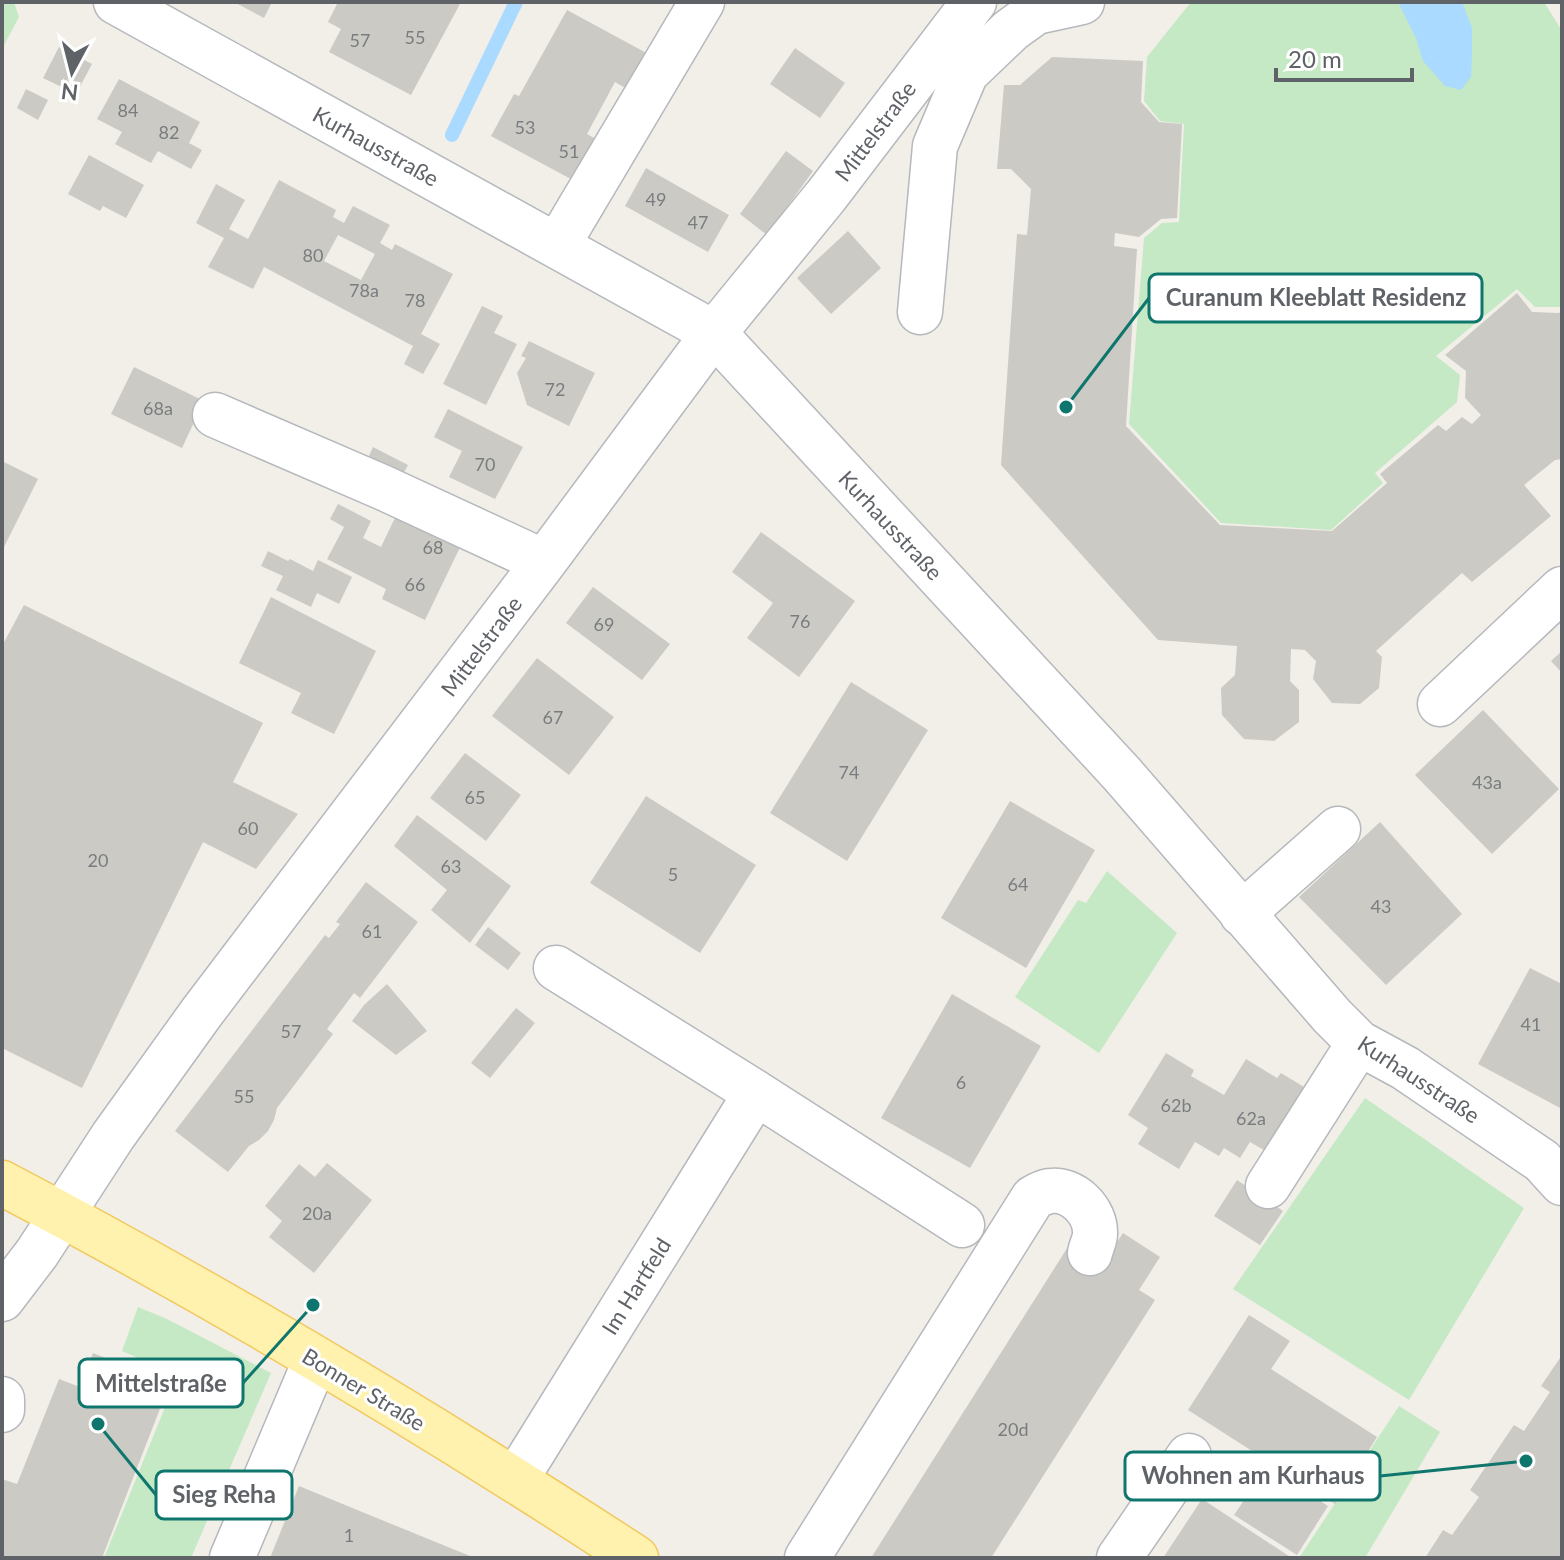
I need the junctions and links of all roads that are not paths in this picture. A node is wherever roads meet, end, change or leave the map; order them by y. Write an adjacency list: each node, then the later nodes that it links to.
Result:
1 (116, 2): 5 (street, Kurhausstraße)
2 (702, 2): 5 (street)
3 (974, 2): 7 (street, Mittelstraße)
4 (1082, 2): 6 (street)
5 (557, 246): 7 (street, Kurhausstraße)
6 (920, 312)
7 (714, 333): 9 (street, Mittelstraße); 13 (street, Kurhausstraße)
8 (215, 415): 9 (street)
9 (544, 562): 20 (street, Mittelstraße)
10 (1562, 589): 11 (street)
11 (1440, 704)
12 (1338, 829): 13 (street)
13 (1242, 914): 15 (street, Kurhausstraße)
14 (556, 968): 16 (street)
15 (1359, 1043): 18 (street, Kurhausstraße); 19 (street)
16 (756, 1093): 21 (street); 28 (street, Im Hartfeld)
17 (2, 1183): 20 (main road, Bonner Straße)
18 (1562, 1183)
19 (1268, 1186)
20 (63, 1215): 23 (street, Mittelstraße); 24 (main road, Bonner Straße)
21 (962, 1225)
22 (1090, 1253): 31 (street)
23 (2, 1299)
24 (316, 1359): 28 (main road, Bonner Straße); 29 (street)
25 (2, 1399): 26 (street)
26 (2, 1410)
27 (1189, 1456): 32 (street)
28 (516, 1479): 30 (main road, Bonner Straße)
29 (232, 1558)
30 (636, 1558)
31 (807, 1558)
32 (1119, 1558)

